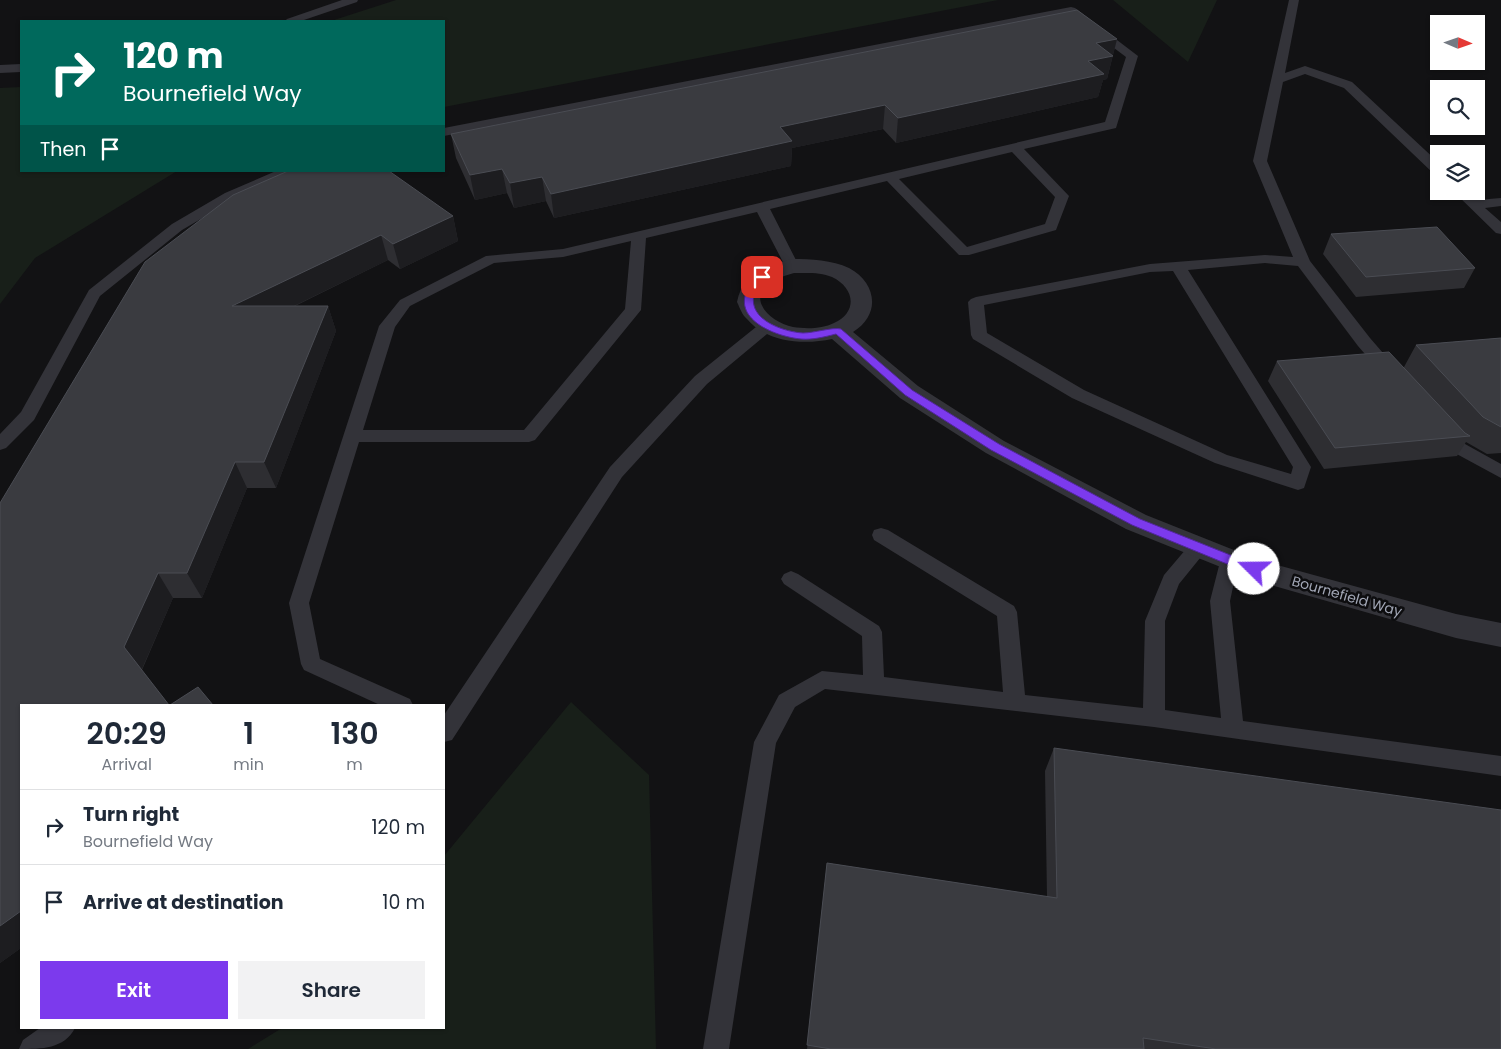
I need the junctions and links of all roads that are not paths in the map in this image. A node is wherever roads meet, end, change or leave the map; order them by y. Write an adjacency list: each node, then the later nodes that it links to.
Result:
1 (353, 0): 3 (lane)
2 (1294, 0): 6 (lane)
3 (294, 20)
4 (20, 68): 5 (lane)
5 (0, 69)
6 (1276, 80): 9 (lane); 18 (lane)
7 (445, 132): 8 (lane)
8 (1014, 148): 11 (lane); 11 (lane)
9 (1430, 162)
10 (286, 172): 26 (lane)
11 (889, 176): 15 (lane)
12 (1469, 200): 14 (lane)
13 (1501, 202): 14 (lane)
14 (1474, 205): 16 (lane)
15 (762, 206): 17 (lane); 19 (lane)
16 (1501, 230)
17 (639, 236): 25 (lane); 25 (lane)
18 (1303, 262): 20 (lane); 23 (lane)
19 (792, 266): 21 (street); 22 (street)
20 (1178, 266): 20 (lane)
21 (767, 326): 22 (street); 37 (lane)
22 (837, 331): 29 (street, Bournefield Way)
23 (1402, 385)
24 (1434, 420): 27 (lane)
25 (352, 436): 35 (lane)
26 (0, 444)
27 (1501, 472)
28 (881, 535): 34 (lane)
29 (1199, 547): 30 (street, Bournefield Way); 36 (lane)
30 (1229, 559): 32 (street, Bournefield Way); 38 (lane)
31 (791, 579): 33 (lane)
32 (1501, 635)
33 (874, 685): 34 (lane); 42 (lane)
34 (1015, 703): 36 (lane)
35 (400, 704)
36 (1154, 718): 38 (lane)
37 (445, 728)
38 (1233, 729): 39 (lane)
39 (1501, 766)
40 (61, 1029): 41 (lane)
41 (32, 1049)
42 (716, 1049)

